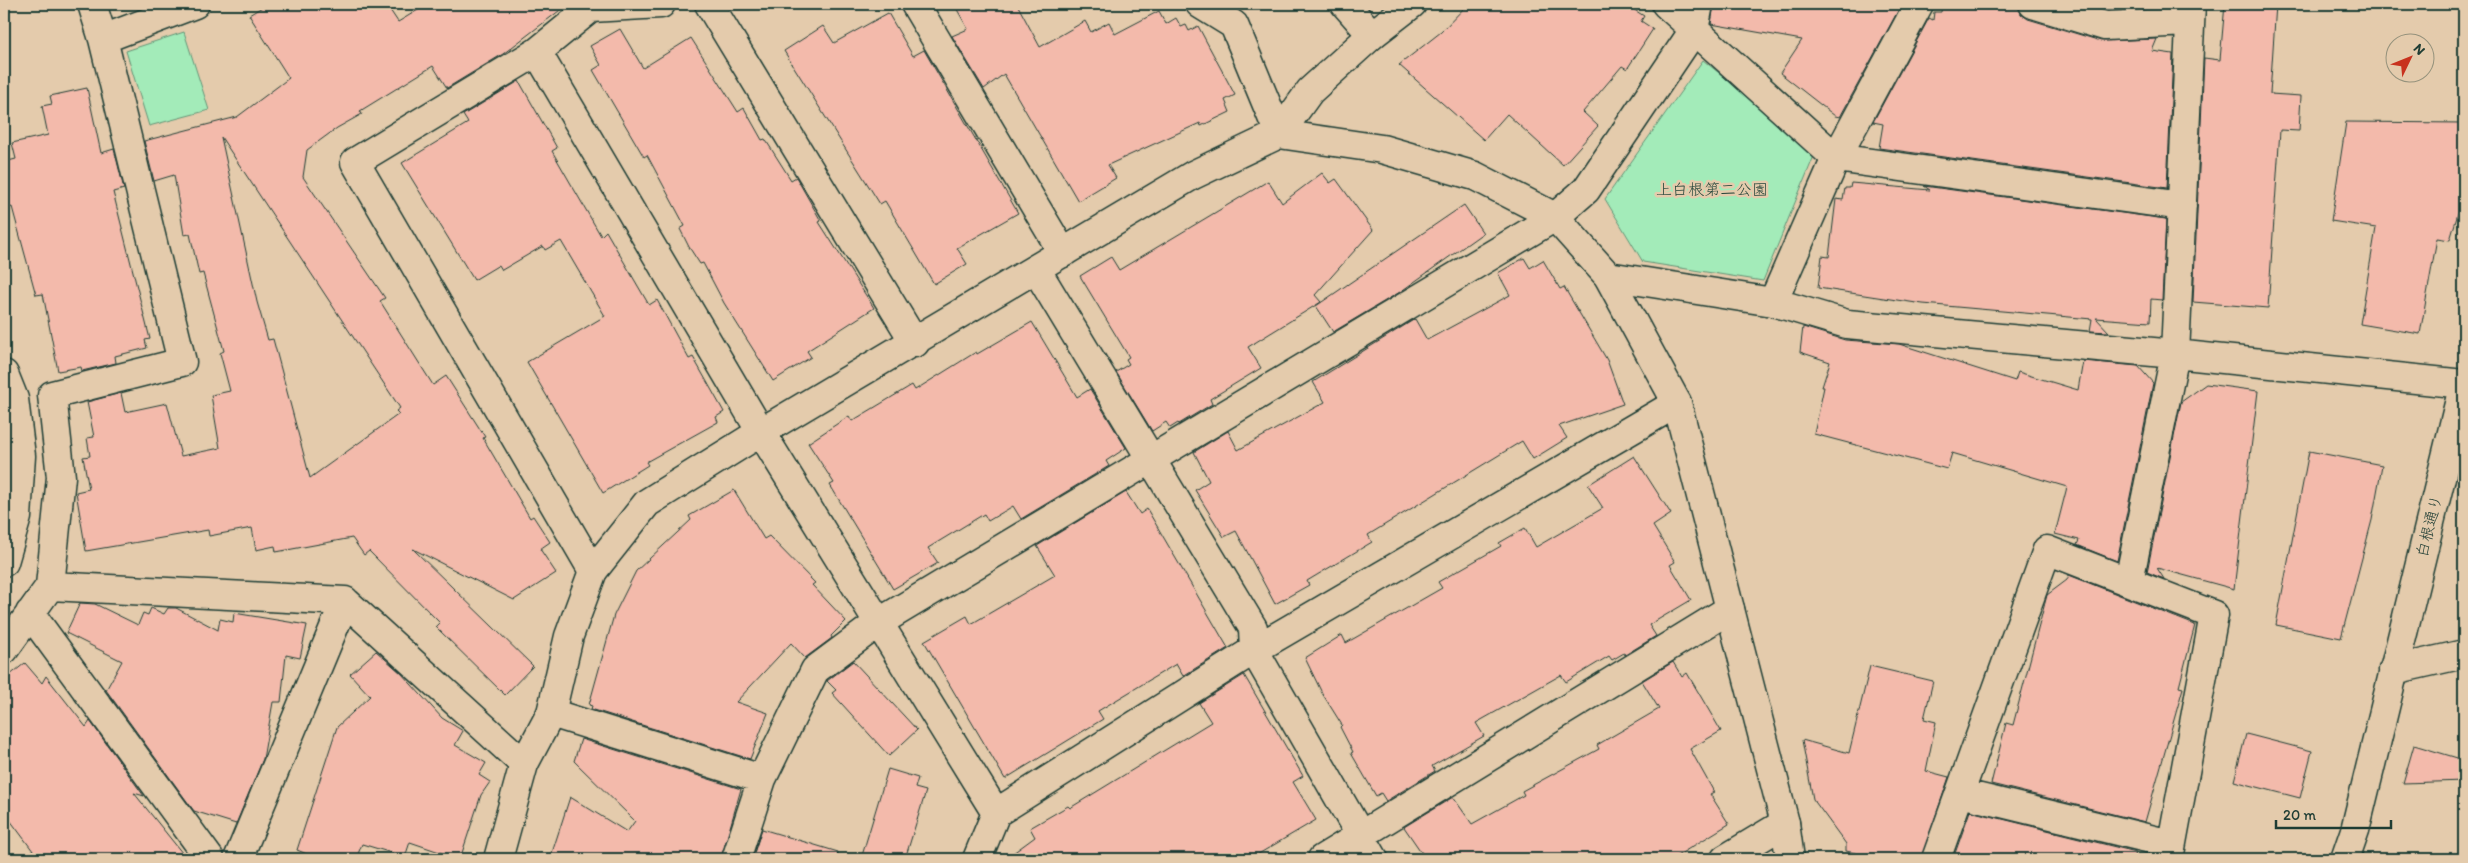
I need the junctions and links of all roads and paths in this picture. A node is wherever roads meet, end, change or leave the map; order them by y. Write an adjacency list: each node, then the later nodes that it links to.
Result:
1 (92, 4): 16 (street)
2 (195, 4): 16 (street)
3 (661, 4): 12 (street)
4 (709, 4): 26 (street)
5 (915, 4): 22 (street)
6 (1200, 4): 18 (street)
7 (1345, 4): 15 (street)
8 (1412, 4): 15 (street)
9 (1666, 4): 14 (street)
10 (1919, 4): 19 (street)
11 (2033, 4): 13 (street)
12 (589, 6): 17 (street)
13 (2190, 13): 20 (street)
14 (1697, 17): 19 (street); 21 (street)
15 (1372, 35): 18 (street)
16 (103, 38): 36 (street)
17 (537, 52): 31 (street); 34 (street)
18 (1278, 134): 21 (street); 22 (street)
19 (1836, 158): 20 (street); 25 (street)
20 (2182, 206): 27 (street)
21 (1554, 217): 24 (street); 32 (street)
22 (1063, 253): 23 (street)
23 (1036, 269): 26 (street); 32 (street)
24 (1608, 276): 25 (street); 30 (street)
25 (1774, 302): 27 (street)
26 (914, 343): 31 (street)
27 (2175, 354): 29 (street); 35 (street)
28 (4, 374): 33 (street)
29 (2464, 384): 44 (street, 白根通り)
30 (1678, 403): 38 (street); 42 (street)
31 (761, 432): 34 (street); 40 (street)
32 (1150, 460): 40 (street); 42 (street)
33 (4, 562)
34 (593, 571): 45 (street)
35 (2129, 581): 48 (street); 52 (street)
36 (50, 586): 37 (street); 39 (street)
37 (345, 601): 46 (street); 54 (street)
38 (1730, 609): 50 (street); 51 (street)
39 (30, 614): 41 (street); 53 (street)
40 (878, 623): 47 (street); 49 (street)
41 (4, 650)
42 (1254, 650): 49 (street); 51 (street)
43 (2464, 654): 44 (street)
44 (2394, 670): 62 (street, 白根通り)
45 (551, 713): 46 (street); 47 (street)
46 (524, 764): 55 (street)
47 (762, 779): 56 (street)
48 (1960, 793): 52 (street); 61 (street)
49 (996, 812): 57 (street)
50 (1786, 823): 59 (street); 60 (street)
51 (1368, 848): 58 (street)
52 (2170, 852)
53 (210, 859)
54 (238, 859)
55 (498, 859)
56 (736, 859)
57 (977, 859)
58 (1322, 859)
59 (1725, 859)
60 (1790, 859)
61 (1936, 859)
62 (2345, 859)

